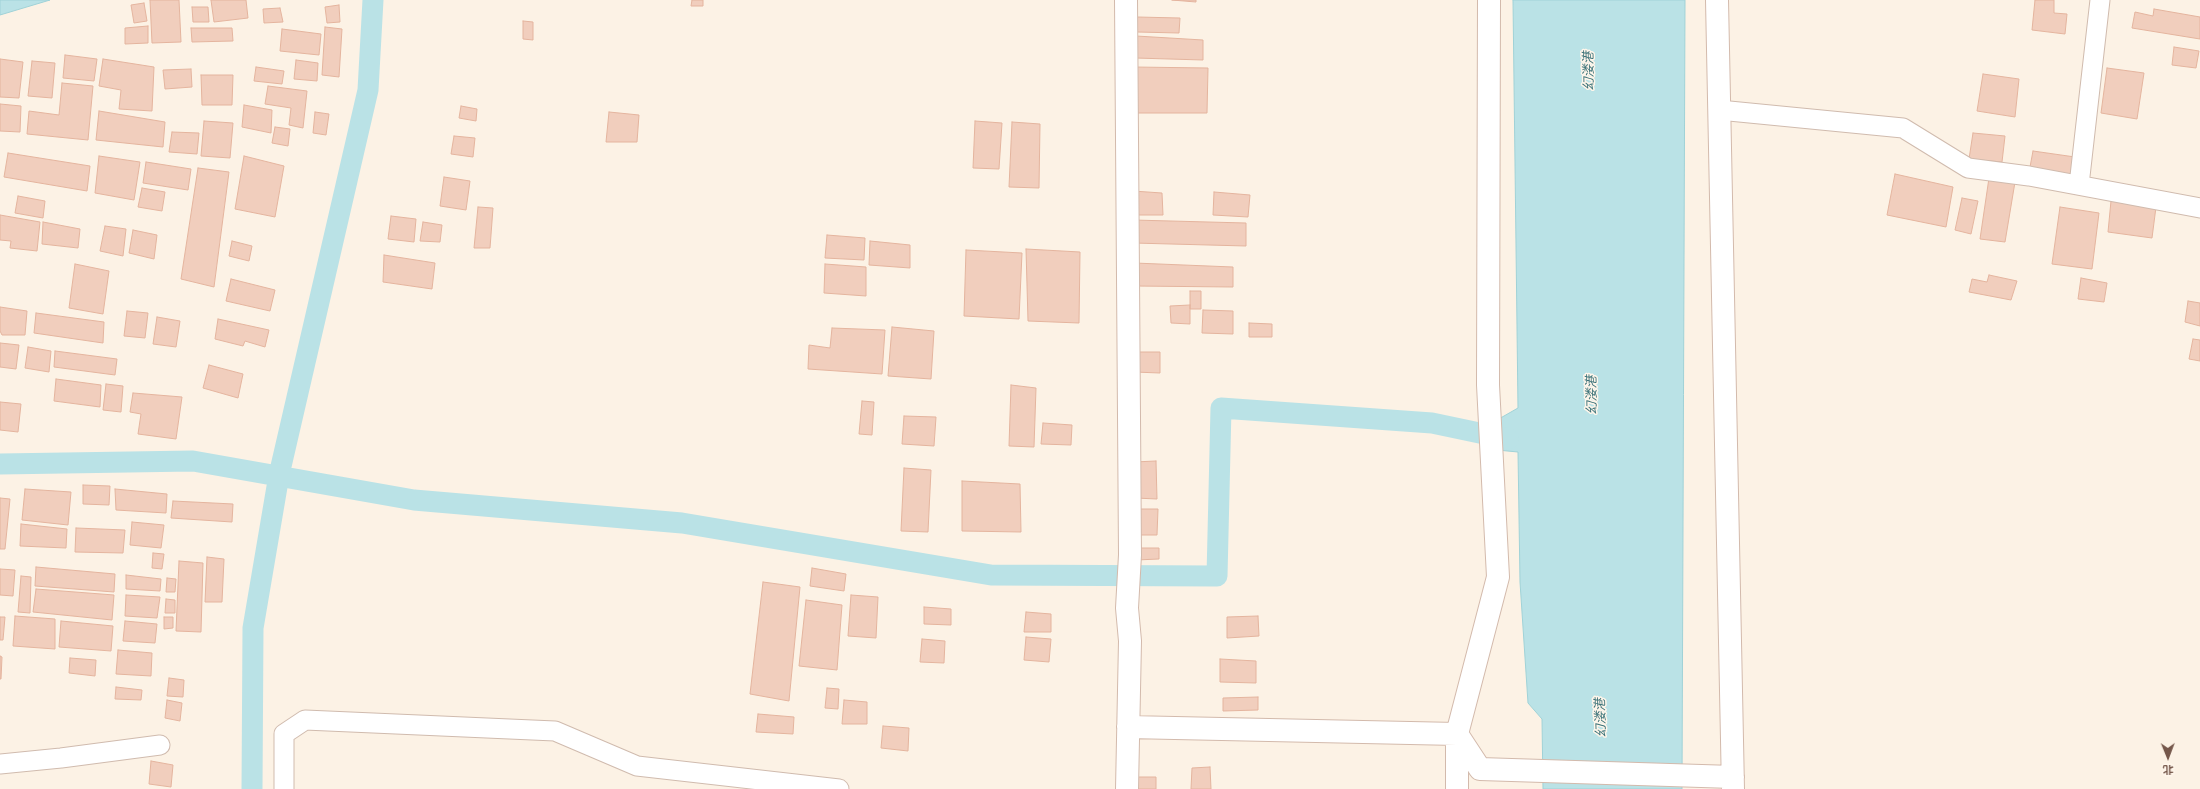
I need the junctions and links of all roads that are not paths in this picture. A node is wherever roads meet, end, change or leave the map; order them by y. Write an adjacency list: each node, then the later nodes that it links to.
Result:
1 (1126, 0): 8 (street)
2 (1489, 0): 9 (street)
3 (1717, 0): 5 (street)
4 (2100, 0): 6 (street)
5 (1719, 110): 6 (street); 12 (street)
6 (2079, 185): 7 (street)
7 (2200, 208)
8 (1128, 727): 9 (street); 15 (street)
9 (1457, 734): 12 (street); 16 (street)
10 (160, 745): 11 (street)
11 (0, 764)
12 (1733, 783)
13 (284, 789): 14 (street)
14 (839, 789)
15 (1127, 789)
16 (1457, 789)

